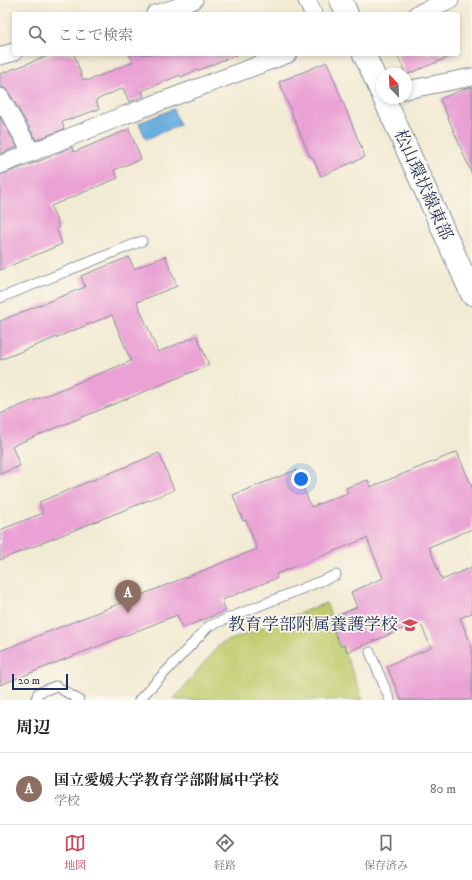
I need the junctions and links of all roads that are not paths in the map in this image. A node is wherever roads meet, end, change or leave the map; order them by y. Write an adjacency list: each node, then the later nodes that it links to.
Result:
1 (194, 0): 5 (street)
2 (307, 0): 7 (street)
3 (341, 0): 8 (street)
4 (450, 0): 9 (street)
5 (173, 4): 6 (street)
6 (159, 12)
7 (312, 12)
8 (346, 12)
9 (422, 12)
10 (12, 53): 11 (street)
11 (0, 56)
12 (283, 56): 19 (street)
13 (365, 56): 15 (street)
14 (472, 77): 16 (street)
15 (376, 80)
16 (412, 89)
17 (0, 97): 19 (street)
18 (387, 104): 22 (street, 松山環状線東部)
19 (32, 153): 20 (street)
20 (0, 165)
21 (142, 241): 23 (lane)
22 (472, 294)
23 (0, 298)
24 (336, 575): 28 (lane)
25 (370, 652): 29 (lane)
26 (36, 700): 27 (lane)
27 (79, 700)
28 (139, 700)
29 (390, 700)

